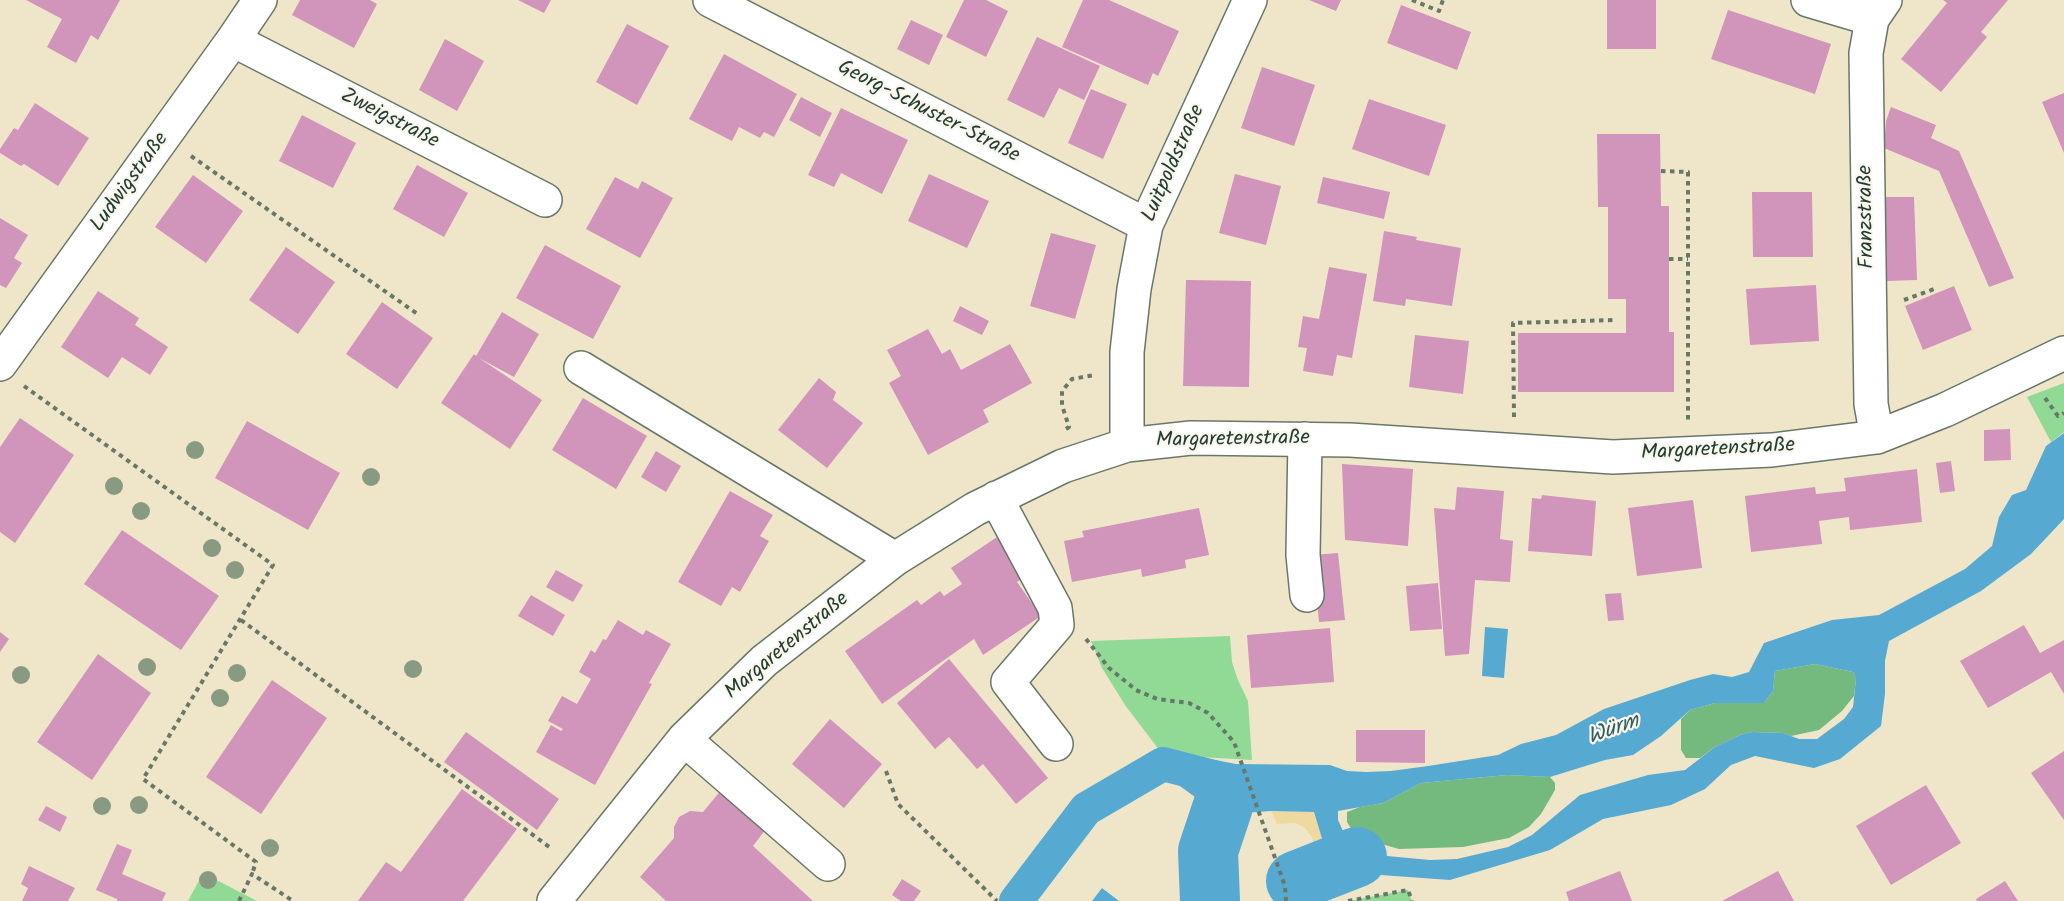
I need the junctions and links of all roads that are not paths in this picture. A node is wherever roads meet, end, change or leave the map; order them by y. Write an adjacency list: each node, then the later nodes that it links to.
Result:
1 (260, 0): 6 (street, Ludwigstraße)
2 (710, 0): 8 (street, Georg-Schuster-Straße)
3 (1250, 0): 8 (street, Luitpoldstraße)
4 (1808, 0): 5 (street)
5 (1878, 9): 12 (street, Franzstraße)
6 (233, 40): 7 (street, Zweigstraße); 11 (street, Ludwigstraße)
7 (544, 200)
8 (1146, 225): 14 (street, Luitpoldstraße)
9 (2064, 353): 12 (street, Margaretenstraße)
10 (581, 368): 16 (street)
11 (9, 373)
12 (1877, 437): 13 (street, Margaretenstraße)
13 (1305, 439): 14 (street, Margaretenstraße); 17 (street)
14 (1127, 445): 15 (street, Margaretenstraße)
15 (996, 498): 16 (street, Margaretenstraße); 19 (street)
16 (895, 559): 18 (street, Margaretenstraße)
17 (1306, 595)
18 (684, 739): 20 (street); 21 (street, Margaretenstraße)
19 (1056, 744)
20 (828, 864)
21 (554, 901)

